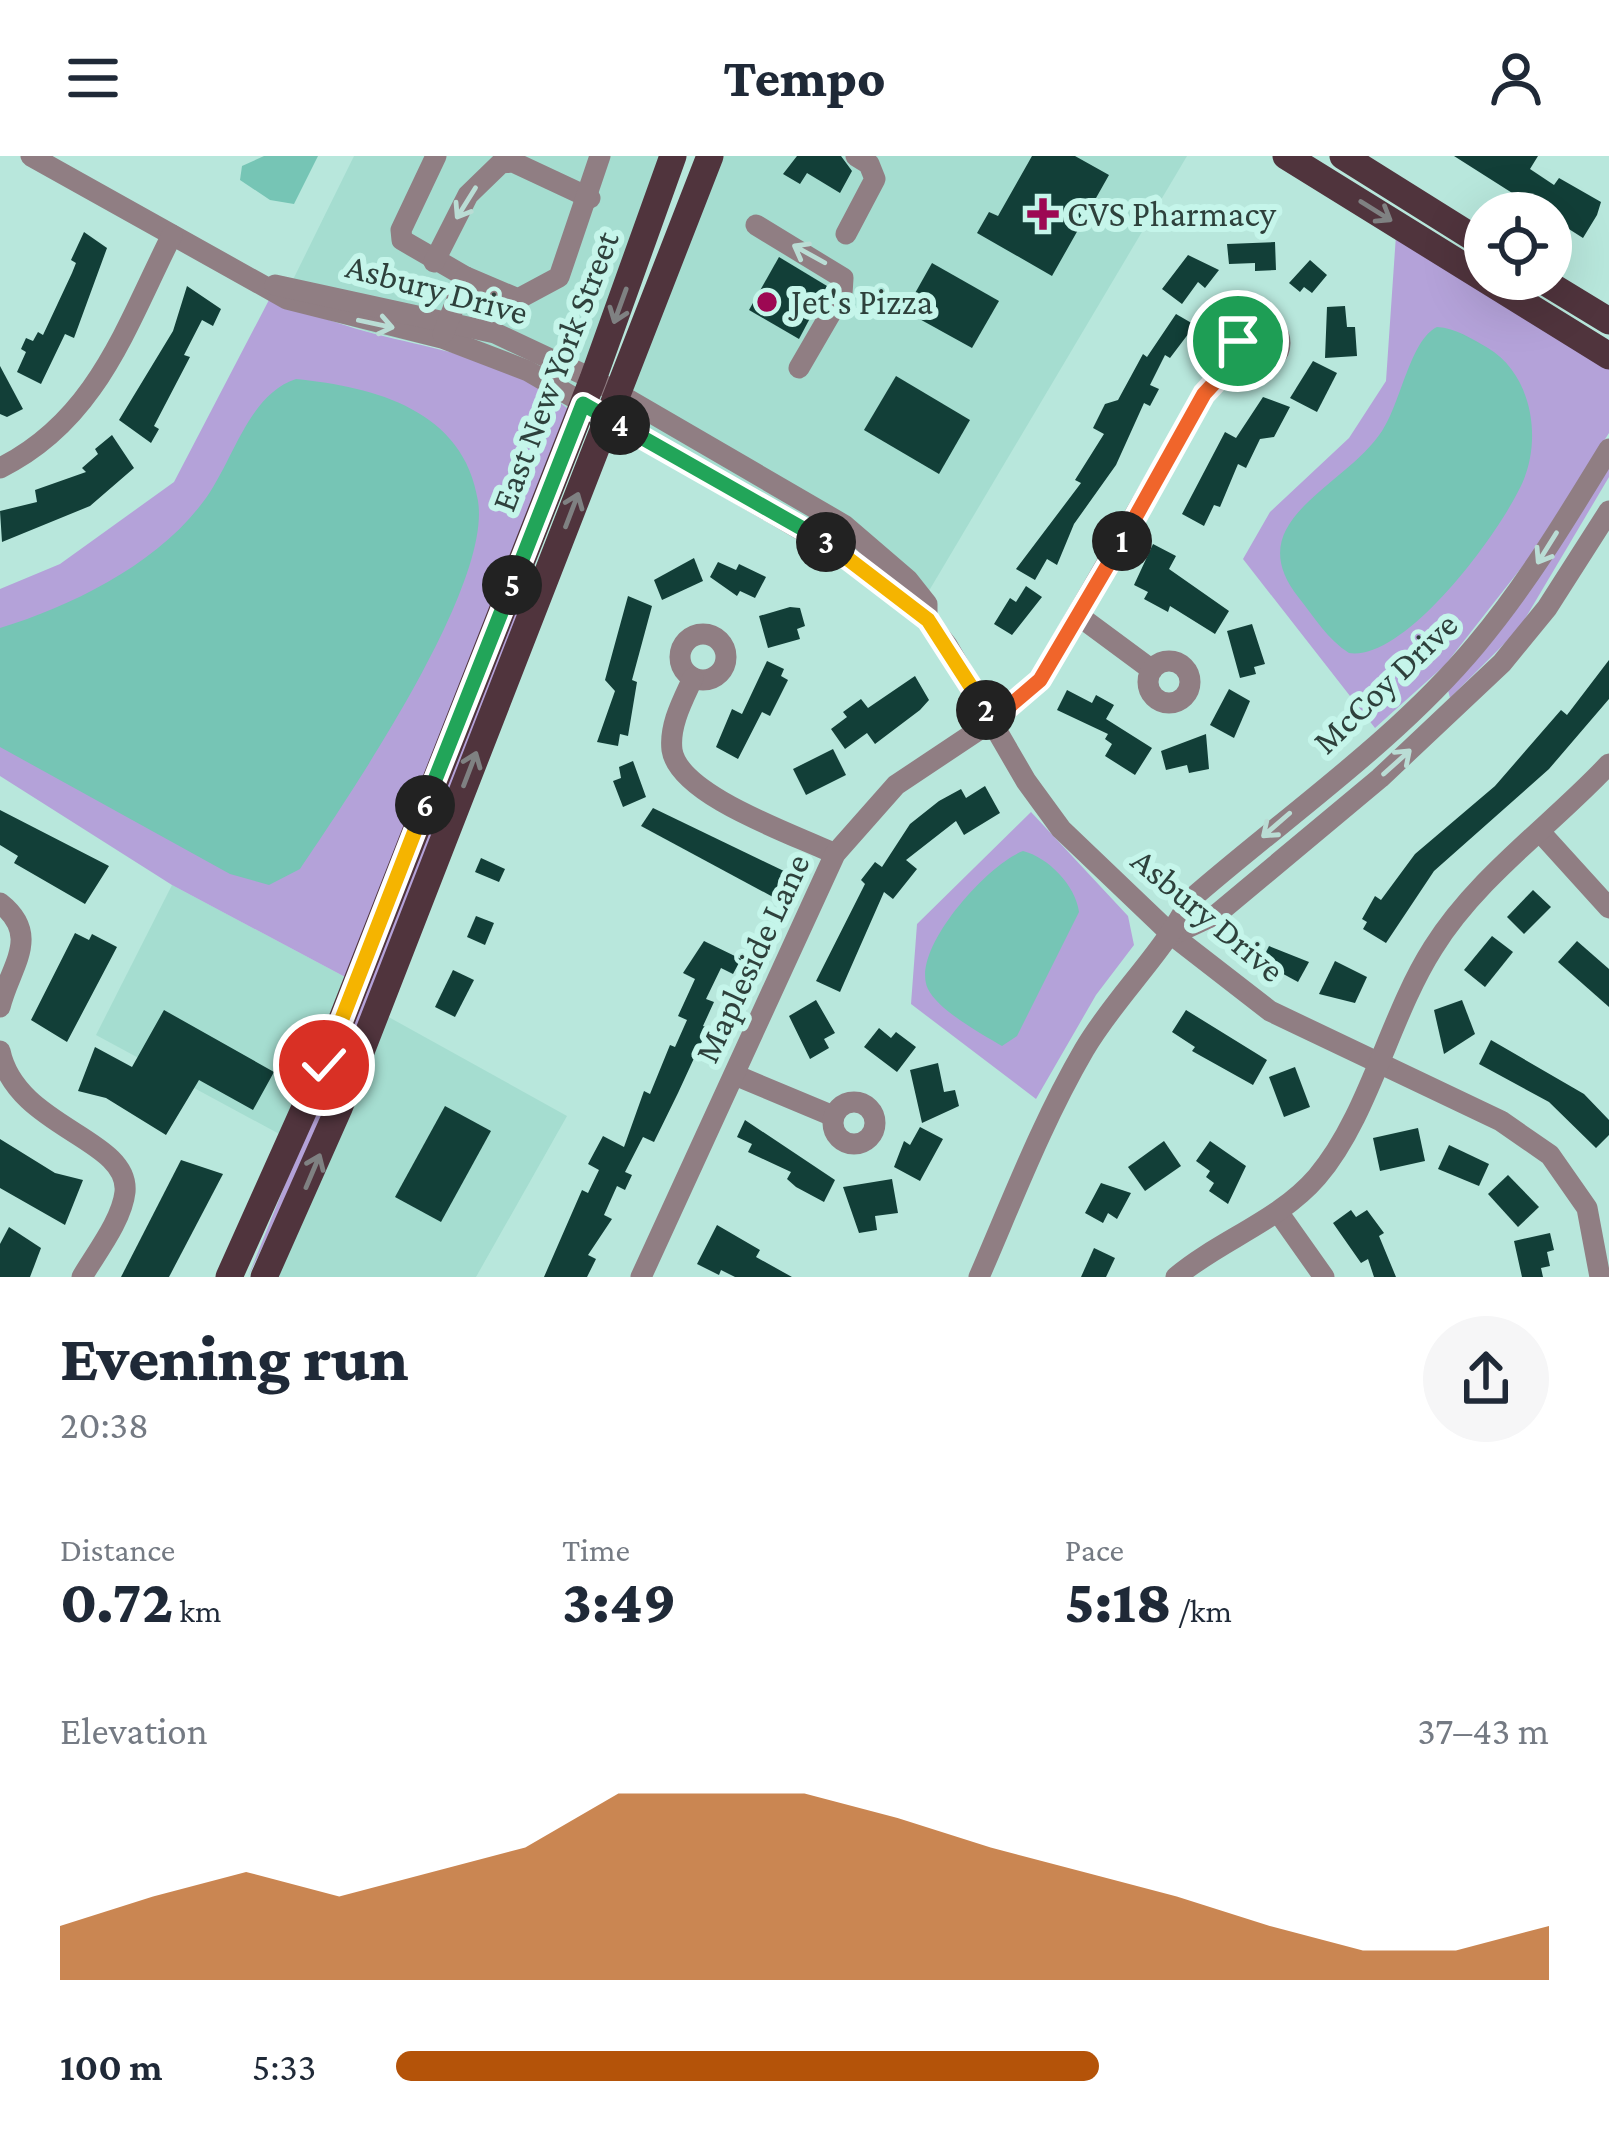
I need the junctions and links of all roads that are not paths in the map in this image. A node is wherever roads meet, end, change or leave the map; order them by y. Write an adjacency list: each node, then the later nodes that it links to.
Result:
1 (31, 156): 13 (street, Asbury Drive)
2 (436, 156): 14 (street)
3 (600, 156): 9 (street)
4 (673, 156): 22 (main road, East New York Street, one-way to 22)
5 (710, 156): 22 (main road, East New York Street)
6 (856, 156): 12 (street)
7 (1286, 156): 20 (main road, one-way to 20)
8 (1343, 156): 11 (main road)
9 (590, 198): 14 (street, one-way to 14); 15 (street)
10 (756, 225): 21 (street, one-way to 10)
11 (1464, 232)
12 (847, 234)
13 (172, 235): 18 (street, Asbury Drive); 24 (street)
14 (434, 262): 15 (street)
15 (466, 277): 18 (street)
16 (1572, 298): 17 (main road)
17 (1609, 321)
18 (444, 329): 22 (street, Asbury Drive)
19 (1241, 354): 26 (street, Mapleside Lane)
20 (1609, 356)
21 (799, 368)
22 (600, 399): 29 (street, Asbury Drive); 45 (main road, East New York Street); 46 (main road, East New York Street, one-way to 22)
23 (1609, 448): 35 (street, McCoy Drive, one-way to 35)
24 (0, 468)
25 (1609, 511): 35 (street, McCoy Drive, one-way to 25)
26 (1079, 616): 27 (street); 29 (street, Mapleside Lane)
27 (1153, 670)
28 (693, 678): 32 (street)
29 (992, 721): 32 (street, Mapleside Lane); 35 (street, Asbury Drive)
30 (1609, 764): 31 (street)
31 (1541, 833): 34 (street); 38 (street)
32 (836, 854): 39 (street, Mapleside Lane)
33 (0, 903): 36 (street)
34 (1609, 908)
35 (1172, 935): 38 (street, Asbury Drive); 49 (street, McCoy Drive)
36 (0, 1007)
37 (0, 1051): 44 (street)
38 (1376, 1063): 41 (street); 42 (street, Asbury Drive)
39 (735, 1075): 40 (street); 43 (street, Mapleside Lane)
40 (833, 1116)
41 (1278, 1212): 50 (street); 51 (street)
42 (1603, 1237): 52 (street, Asbury Drive)
43 (652, 1252): 47 (street, Mapleside Lane); 48 (street)
44 (82, 1277)
45 (229, 1277)
46 (263, 1277)
47 (641, 1277)
48 (657, 1277)
49 (979, 1277)
50 (1176, 1277)
51 (1324, 1277)
52 (1600, 1277)

